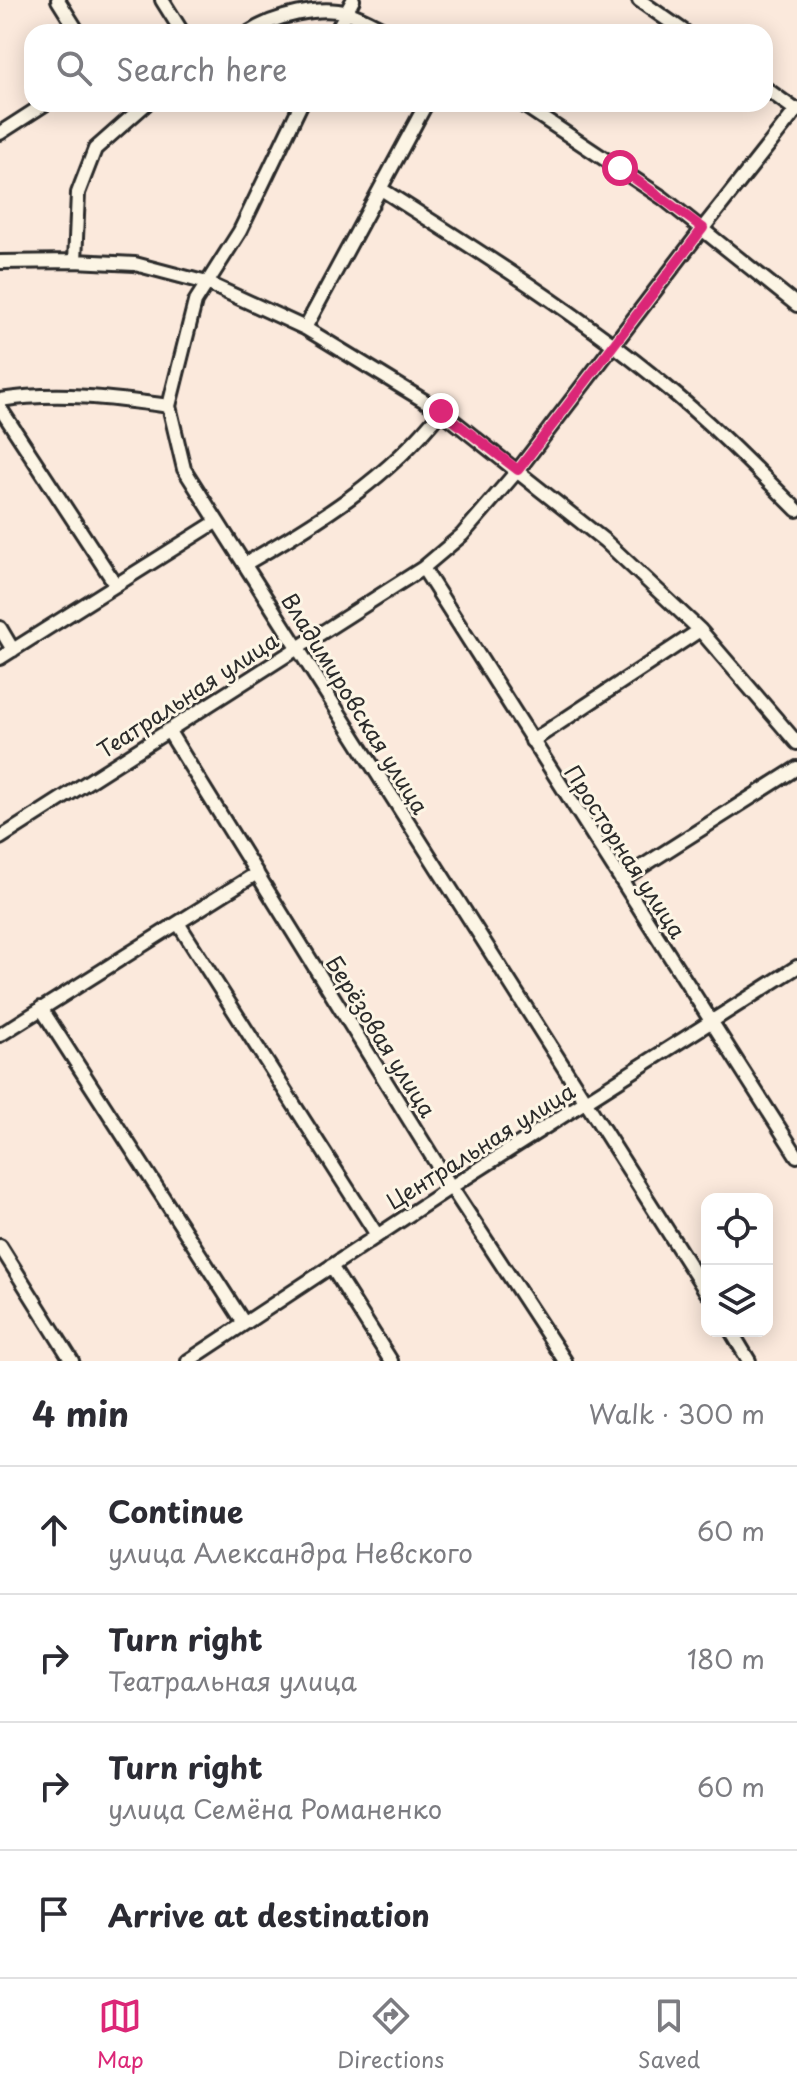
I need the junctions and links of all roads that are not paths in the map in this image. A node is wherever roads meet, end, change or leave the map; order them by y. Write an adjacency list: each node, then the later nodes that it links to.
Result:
1 (58, 0): 7 (street)
2 (162, 0): 8 (street)
3 (338, 0): 6 (street)
4 (353, 0): 6 (street)
5 (639, 0): 12 (street)
6 (347, 13): 9 (street); 10 (street); 11 (street)
7 (73, 24)
8 (177, 24)
9 (264, 24)
10 (341, 24)
11 (371, 24)
12 (674, 24)
13 (773, 94): 14 (street)
14 (797, 110): 24 (street, Театральная улица)
15 (33, 112): 22 (street)
16 (125, 112): 21 (street)
17 (135, 112): 21 (street)
18 (297, 112): 27 (street, Владимировская улица)
19 (422, 112): 23 (street)
20 (534, 112): 24 (street)
21 (128, 117): 25 (street)
22 (0, 133)
23 (381, 189): 29 (street); 30 (street)
24 (703, 228): 28 (street); 30 (street, Театральная улица)
25 (75, 261): 26 (street); 27 (street)
26 (0, 262)
27 (207, 283): 29 (street); 32 (street, Владимировская улица)
28 (797, 305)
29 (305, 328): 34 (street)
30 (614, 346): 35 (street, Театральная улица); 36 (street)
31 (0, 400): 32 (street)
32 (169, 406): 37 (street, Владимировская улица)
33 (0, 408): 40 (street)
34 (441, 411): 35 (street); 38 (street)
35 (518, 470): 39 (street, Театральная улица); 42 (street)
36 (797, 510)
37 (216, 522): 38 (street, Владимировская улица); 40 (street)
38 (245, 564): 43 (street, Владимировская улица)
39 (423, 568): 43 (street, Театральная улица); 47 (street, Просторная улица)
40 (116, 585): 44 (street)
41 (0, 628): 44 (street)
42 (700, 630): 47 (street); 48 (street)
43 (295, 648): 46 (street, Театральная улица); 58 (street, Владимировская улица)
44 (13, 650): 45 (street)
45 (0, 658)
46 (168, 730): 50 (street, Театральная улица); 51 (street, Берёзовая улица)
47 (532, 741): 52 (street, Просторная улица)
48 (797, 743)
49 (797, 768): 52 (street)
50 (0, 838)
51 (257, 873): 53 (street); 60 (street, Берёзовая улица)
52 (621, 880): 56 (street, Просторная улица)
53 (178, 923): 55 (street); 61 (street)
54 (797, 967): 56 (street, Центральная улица)
55 (41, 1008): 57 (street); 65 (street)
56 (712, 1022): 58 (street, Центральная улица); 59 (street, Просторная улица)
57 (0, 1035)
58 (587, 1102): 60 (street, Центральная улица); 64 (street, Владимировская улица)
59 (797, 1156)
60 (451, 1187): 61 (street, Центральная улица); 70 (street, Берёзовая улица)
61 (377, 1235): 63 (street, Центральная улица)
62 (0, 1246): 67 (street)
63 (331, 1266): 65 (street, Центральная улица); 69 (street)
64 (701, 1283)
65 (244, 1323): 68 (street, Центральная улица)
66 (735, 1337): 71 (street)
67 (72, 1361)
68 (188, 1361)
69 (391, 1361)
70 (565, 1361)
71 (749, 1361)

